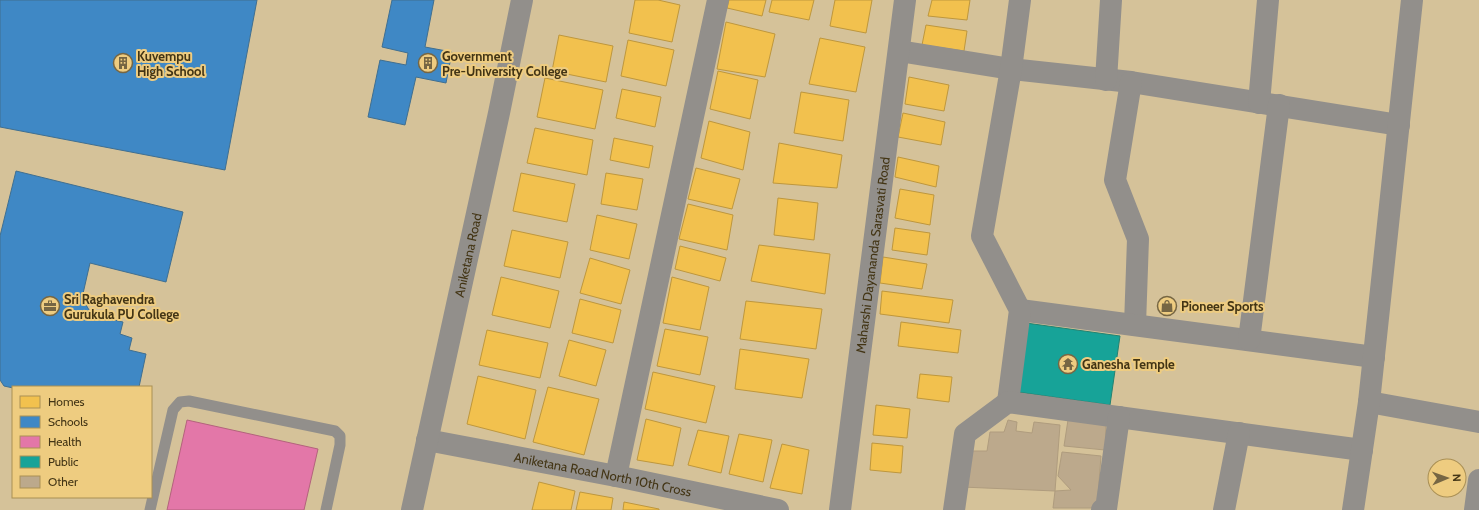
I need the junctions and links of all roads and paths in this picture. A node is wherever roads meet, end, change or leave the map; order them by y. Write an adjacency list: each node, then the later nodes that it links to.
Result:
1 (522, 0): 23 (street, Aniketana Road)
2 (718, 0): 25 (street)
3 (905, 0): 8 (street, Maharshi Dayananda Sarasvati Road)
4 (1020, 0): 9 (street)
5 (1111, 0): 10 (street)
6 (1268, 0): 12 (street)
7 (1412, 0): 13 (street)
8 (899, 51): 9 (street); 31 (street, Maharshi Dayananda Sarasvati Road)
9 (1011, 68): 10 (street); 14 (street)
10 (1106, 80): 11 (street)
11 (1131, 82): 12 (street); 15 (street)
12 (1269, 104): 13 (street); 16 (street)
13 (1398, 124): 17 (street)
14 (1020, 310): 15 (street); 18 (street)
15 (1135, 325): 16 (street)
16 (1249, 340): 17 (street)
17 (1374, 358): 19 (street)
18 (1008, 402): 20 (street); 32 (street)
19 (1369, 402): 21 (street); 24 (street)
20 (1119, 417): 22 (street); 33 (street)
21 (1479, 422)
22 (1239, 434): 24 (street); 34 (street)
23 (427, 440): 25 (street, Aniketana Road North 10th Cross); 29 (street, Aniketana Road)
24 (1362, 450): 35 (street)
25 (616, 476): 30 (street, Aniketana Road North 10th Cross)
26 (1479, 480): 36 (street)
27 (150, 510): 28 (lane)
28 (326, 510)
29 (412, 510)
30 (778, 510)
31 (840, 510)
32 (954, 510)
33 (1102, 510)
34 (1224, 510)
35 (1352, 510)
36 (1475, 510)

